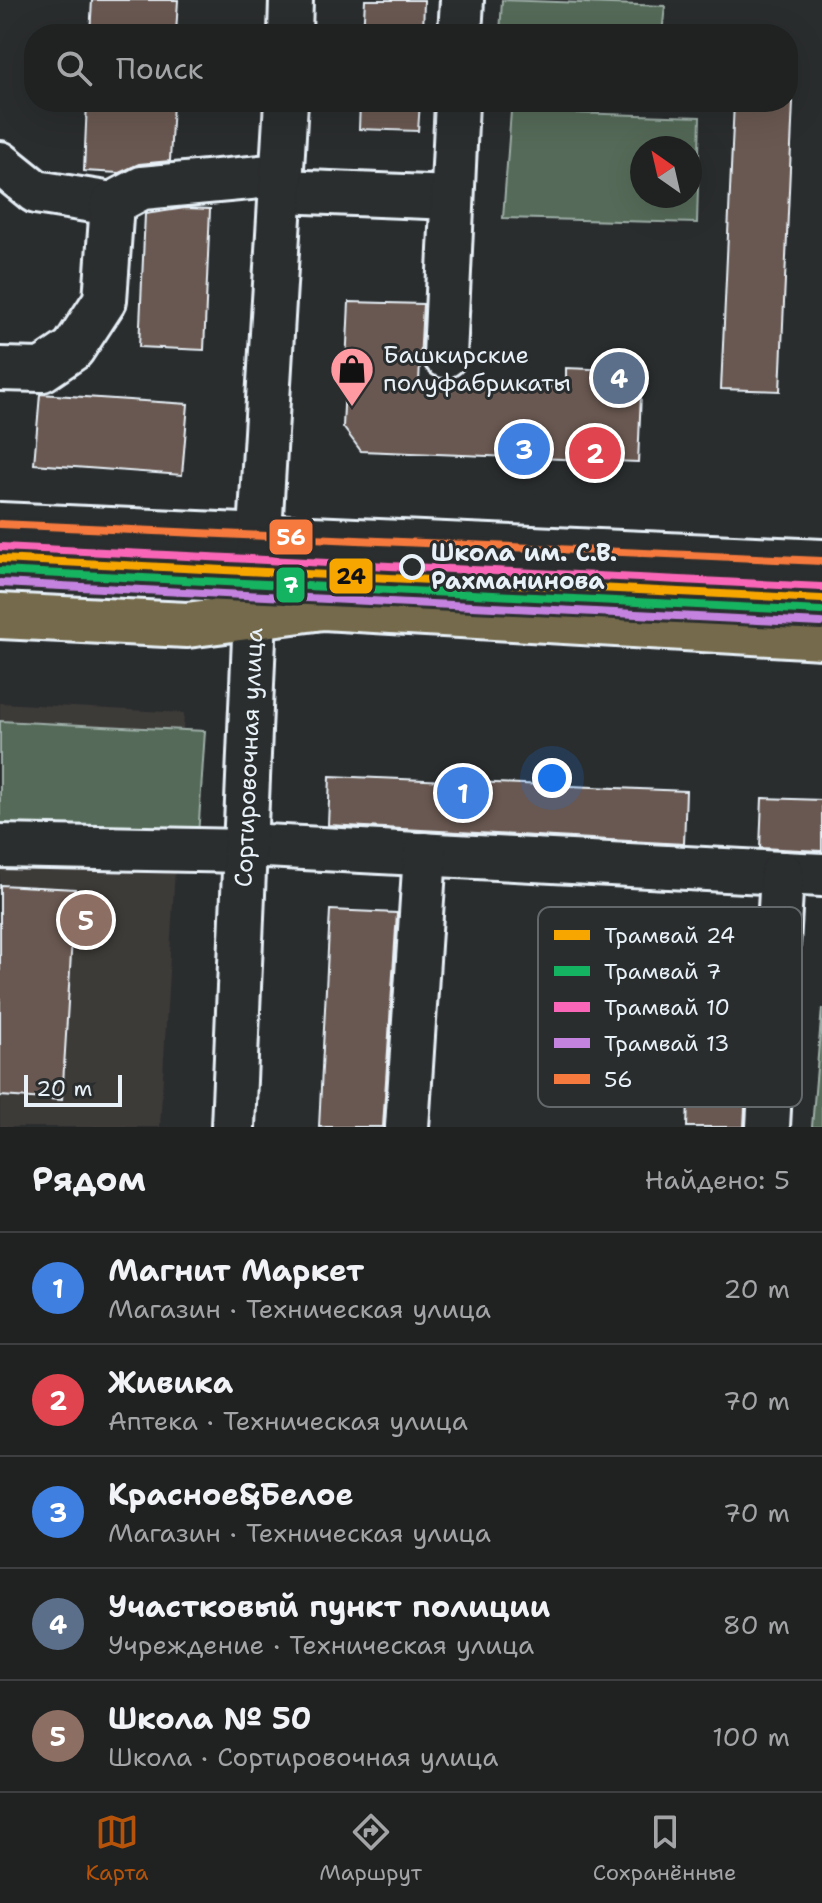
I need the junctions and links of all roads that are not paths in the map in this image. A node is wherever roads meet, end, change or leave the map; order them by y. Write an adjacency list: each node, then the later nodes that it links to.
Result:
1 (291, 0): 3 (street)
2 (462, 0): 4 (street)
3 (290, 24)
4 (461, 24)
5 (286, 112): 8 (street, Сортировочная улица)
6 (456, 112): 9 (street)
7 (0, 163): 10 (street)
8 (282, 183): 9 (street); 10 (street); 14 (street, Сортировочная улица)
9 (452, 198): 11 (street)
10 (112, 204): 12 (street)
11 (445, 356)
12 (0, 369)
13 (0, 524): 14 (street)
14 (260, 536): 15 (street); 16 (street, Сортировочная улица)
15 (822, 561)
16 (255, 615): 17 (main road); 18 (main road); 20 (street, Сортировочная улица)
17 (0, 616)
18 (822, 636)
19 (0, 846): 20 (street)
20 (245, 848): 21 (street); 25 (street, Сортировочная улица)
21 (425, 854): 22 (street); 26 (street)
22 (802, 874): 23 (street)
23 (798, 907)
24 (771, 1107): 27 (street)
25 (233, 1127)
26 (407, 1127)
27 (768, 1127)

